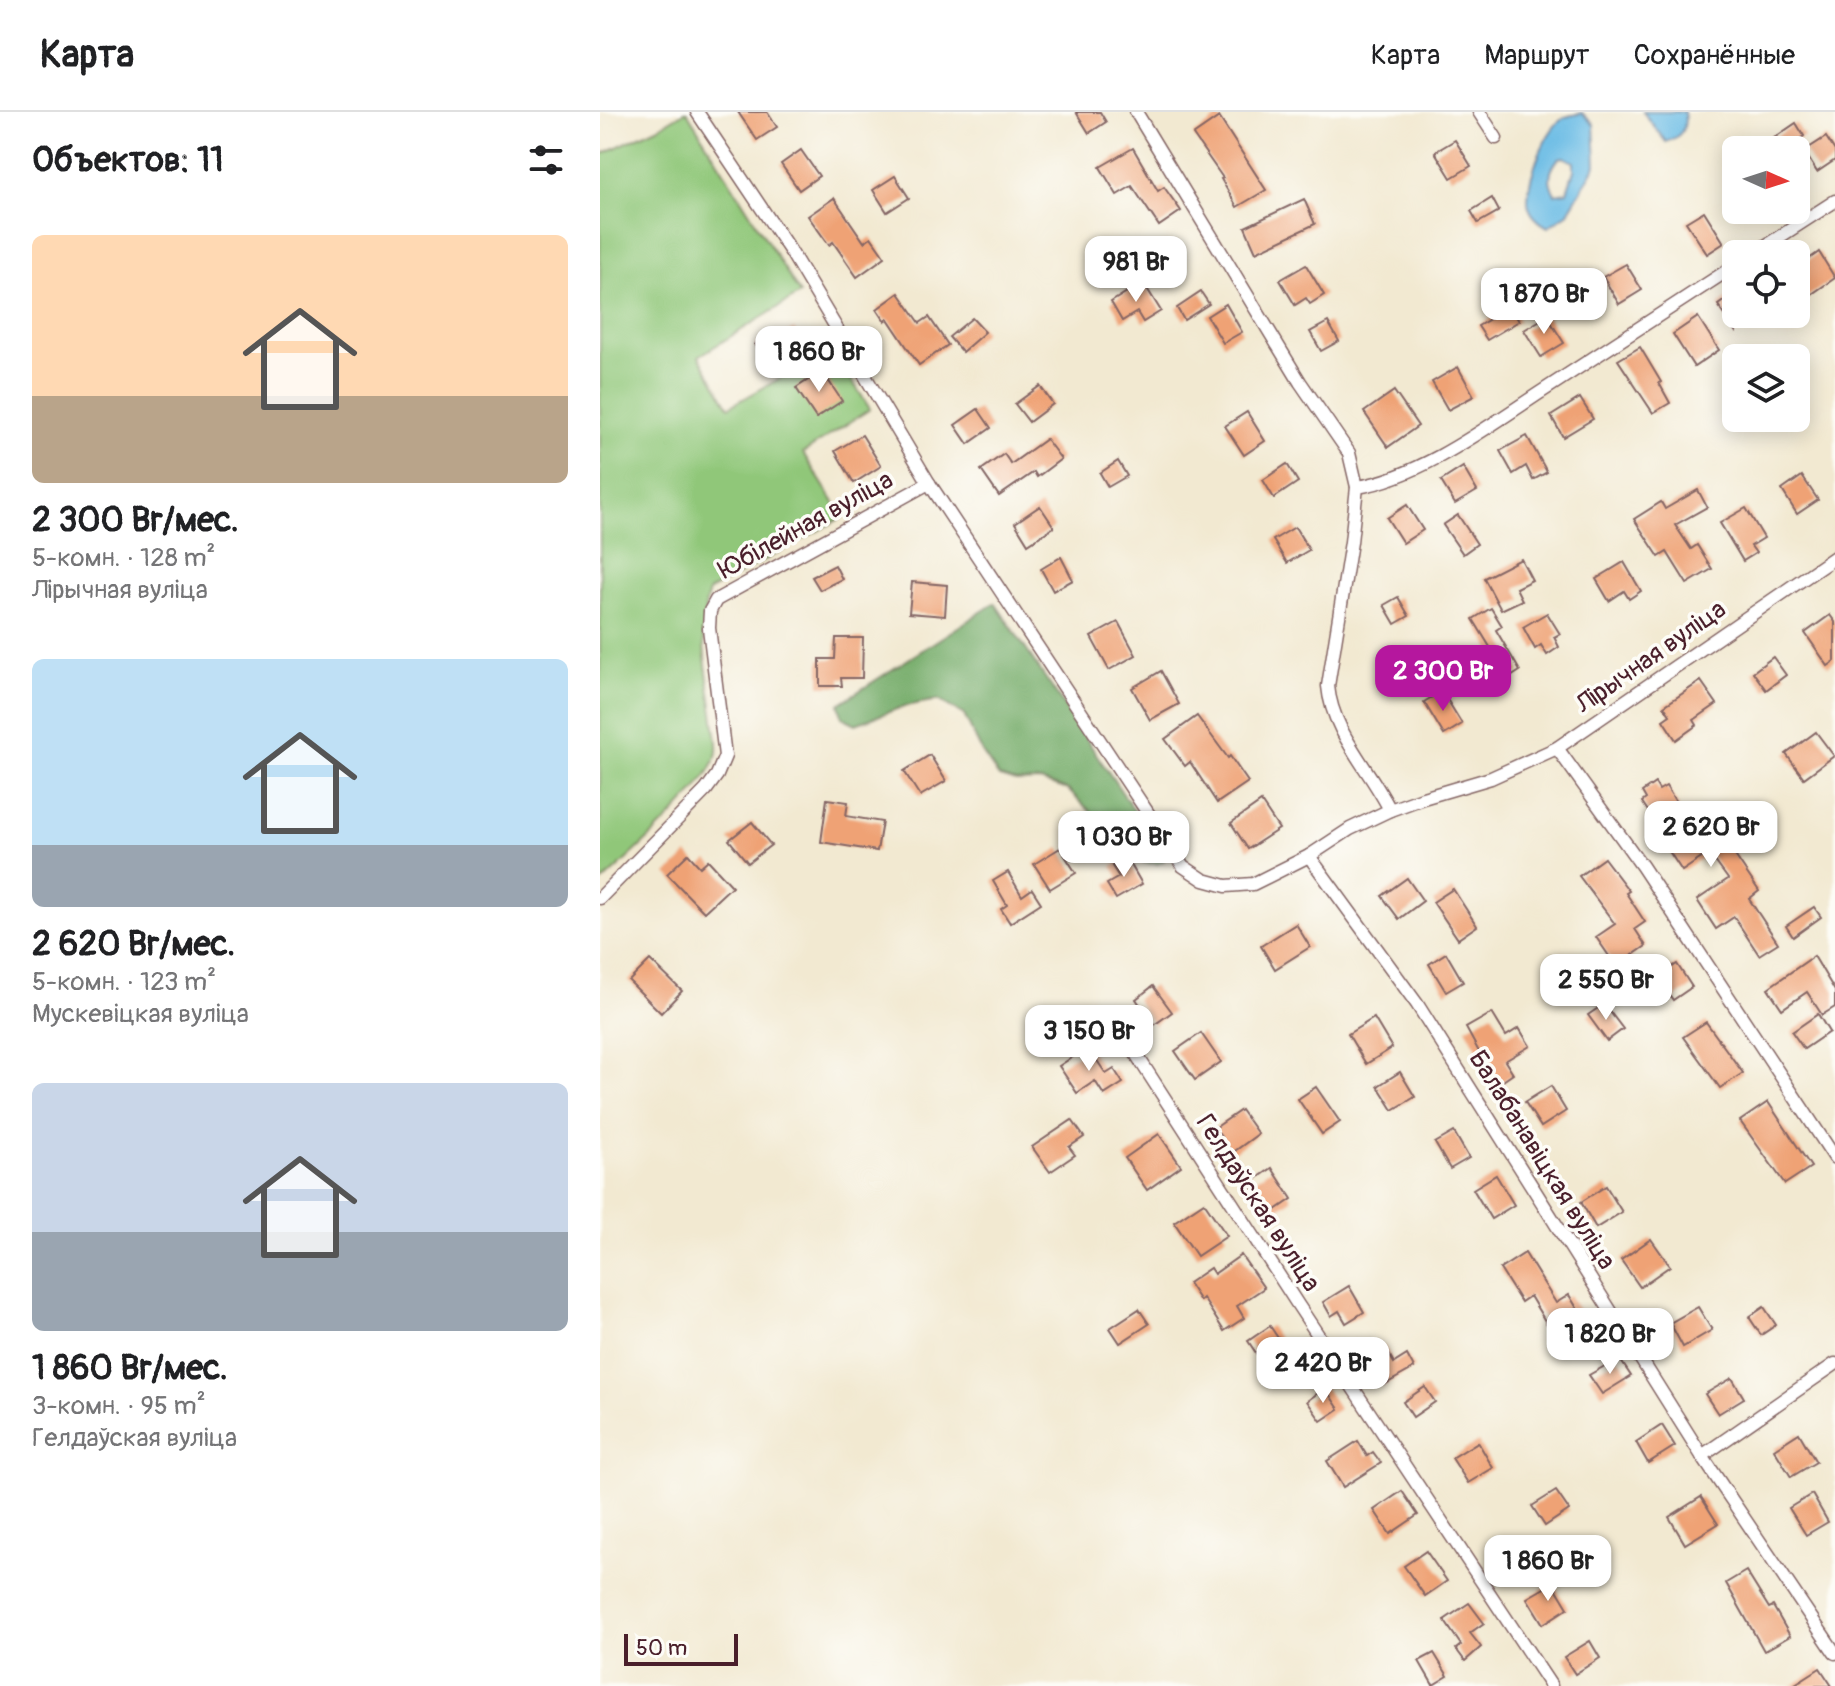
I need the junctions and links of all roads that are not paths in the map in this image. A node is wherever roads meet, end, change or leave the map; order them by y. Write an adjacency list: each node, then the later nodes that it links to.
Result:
1 (697, 112): 8 (street, Лірычная вуліца)
2 (1136, 112): 9 (street)
3 (1479, 112): 4 (street)
4 (1496, 138)
5 (1835, 201): 6 (street)
6 (1775, 240)
7 (1722, 274): 9 (street)
8 (929, 483): 13 (street, Лірычная вуліца); 14 (street, Юбілейная вуліца)
9 (1357, 487): 12 (street)
10 (1835, 557): 11 (street, Лірычная вуліца)
11 (1557, 748): 12 (street, Лірычная вуліца); 16 (street)
12 (1390, 810): 13 (street, Лірычная вуліца)
13 (1309, 856): 18 (street, Балабанавіцкая вуліца)
14 (600, 898)
15 (1116, 1023): 20 (street, Гелдаўская вуліца)
16 (1835, 1158)
17 (1835, 1364): 18 (street)
18 (1702, 1456): 19 (street, Балабанавіцкая вуліца)
19 (1835, 1653)
20 (1551, 1686)

